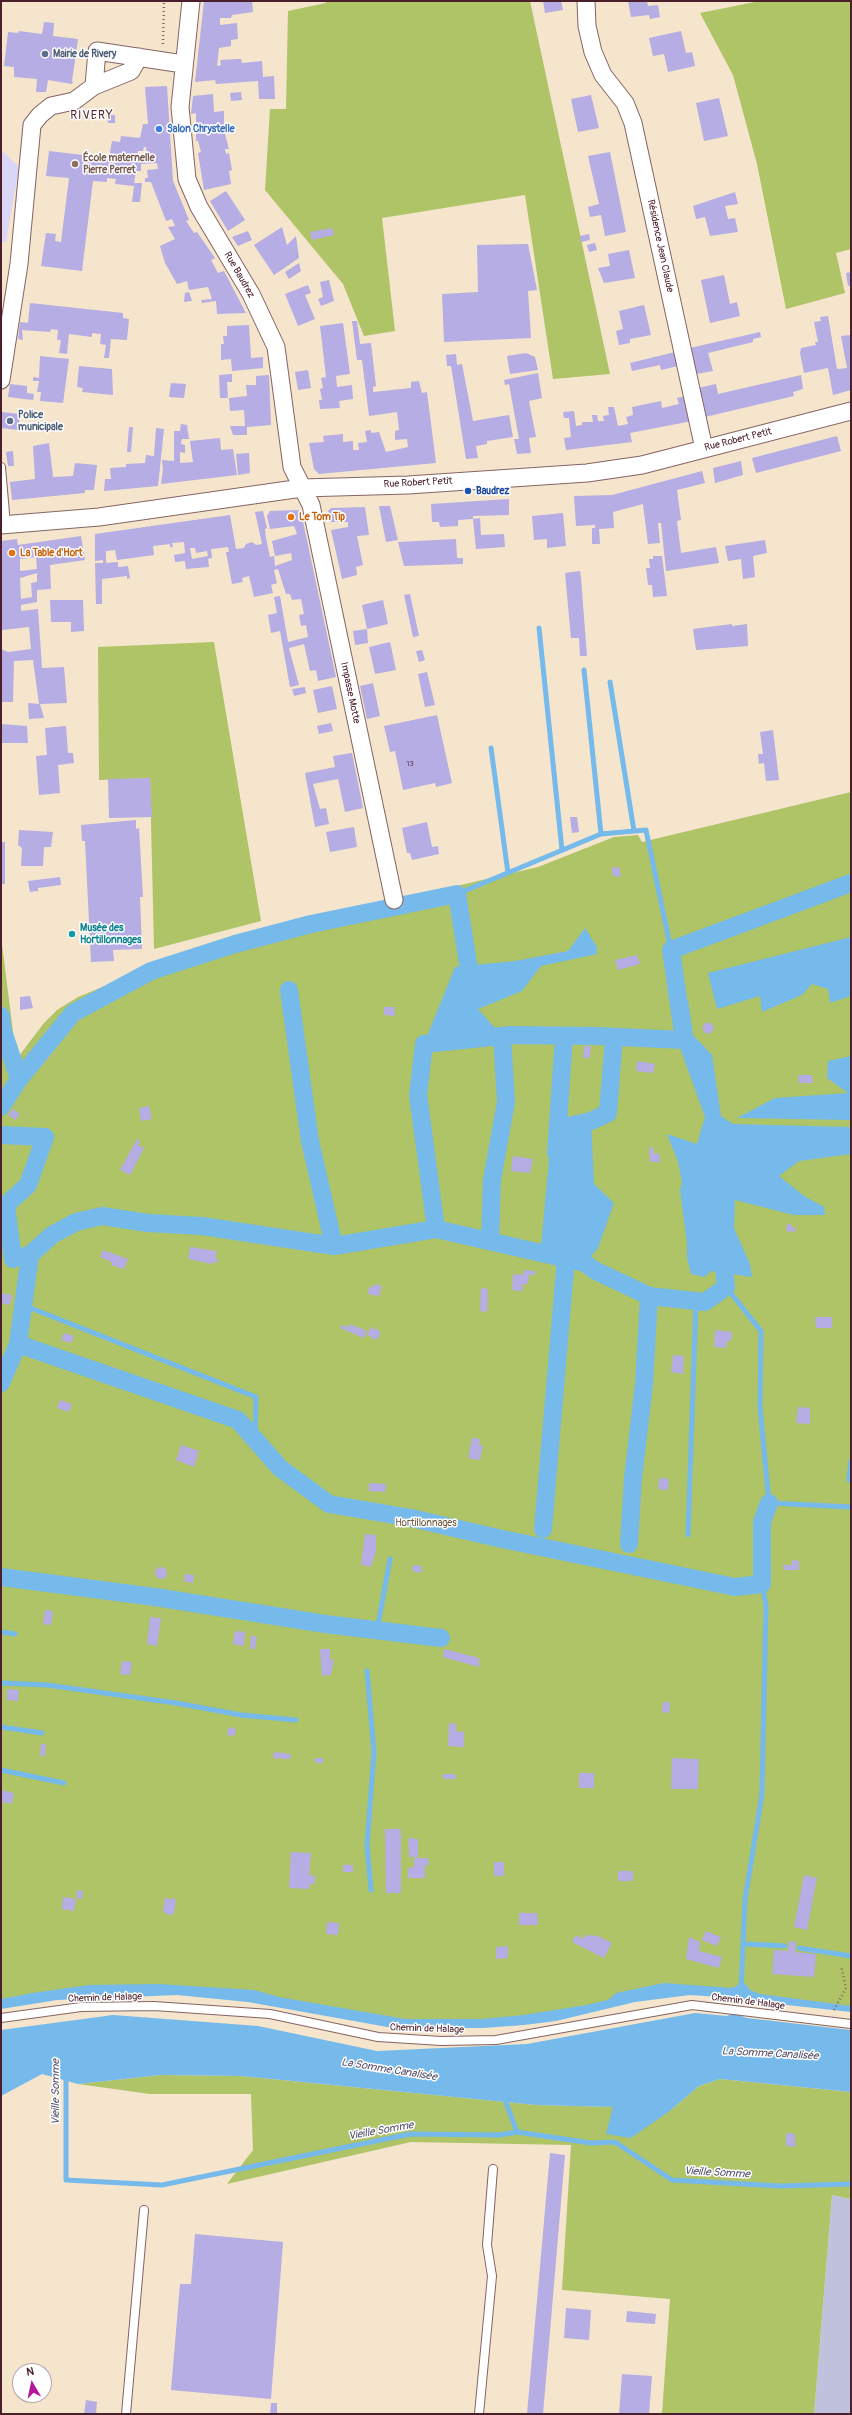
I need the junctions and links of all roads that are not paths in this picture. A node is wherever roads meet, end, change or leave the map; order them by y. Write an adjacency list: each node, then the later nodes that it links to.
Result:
1 (191, 1): 4 (street, Rue Baudrez)
2 (586, 1): 8 (street, Résidence Jean Claude)
3 (139, 57): 4 (street); 5 (street); 5 (street)
4 (183, 64): 10 (street, Rue Baudrez)
5 (94, 86): 6 (street)
6 (1, 380)
7 (851, 411): 8 (street, Rue Robert Petit)
8 (704, 449): 10 (street, Rue Robert Petit)
9 (1, 467): 11 (lane)
10 (302, 488): 11 (street, Rue Robert Petit); 12 (street, Impasse Motte)
11 (4, 525)
12 (394, 900)
13 (1, 2018): 14 (lane, Chemin de Halage)
14 (851, 2024)
15 (493, 2169): 18 (lane)
16 (144, 2210): 17 (lane)
17 (126, 2414)
18 (479, 2414)

